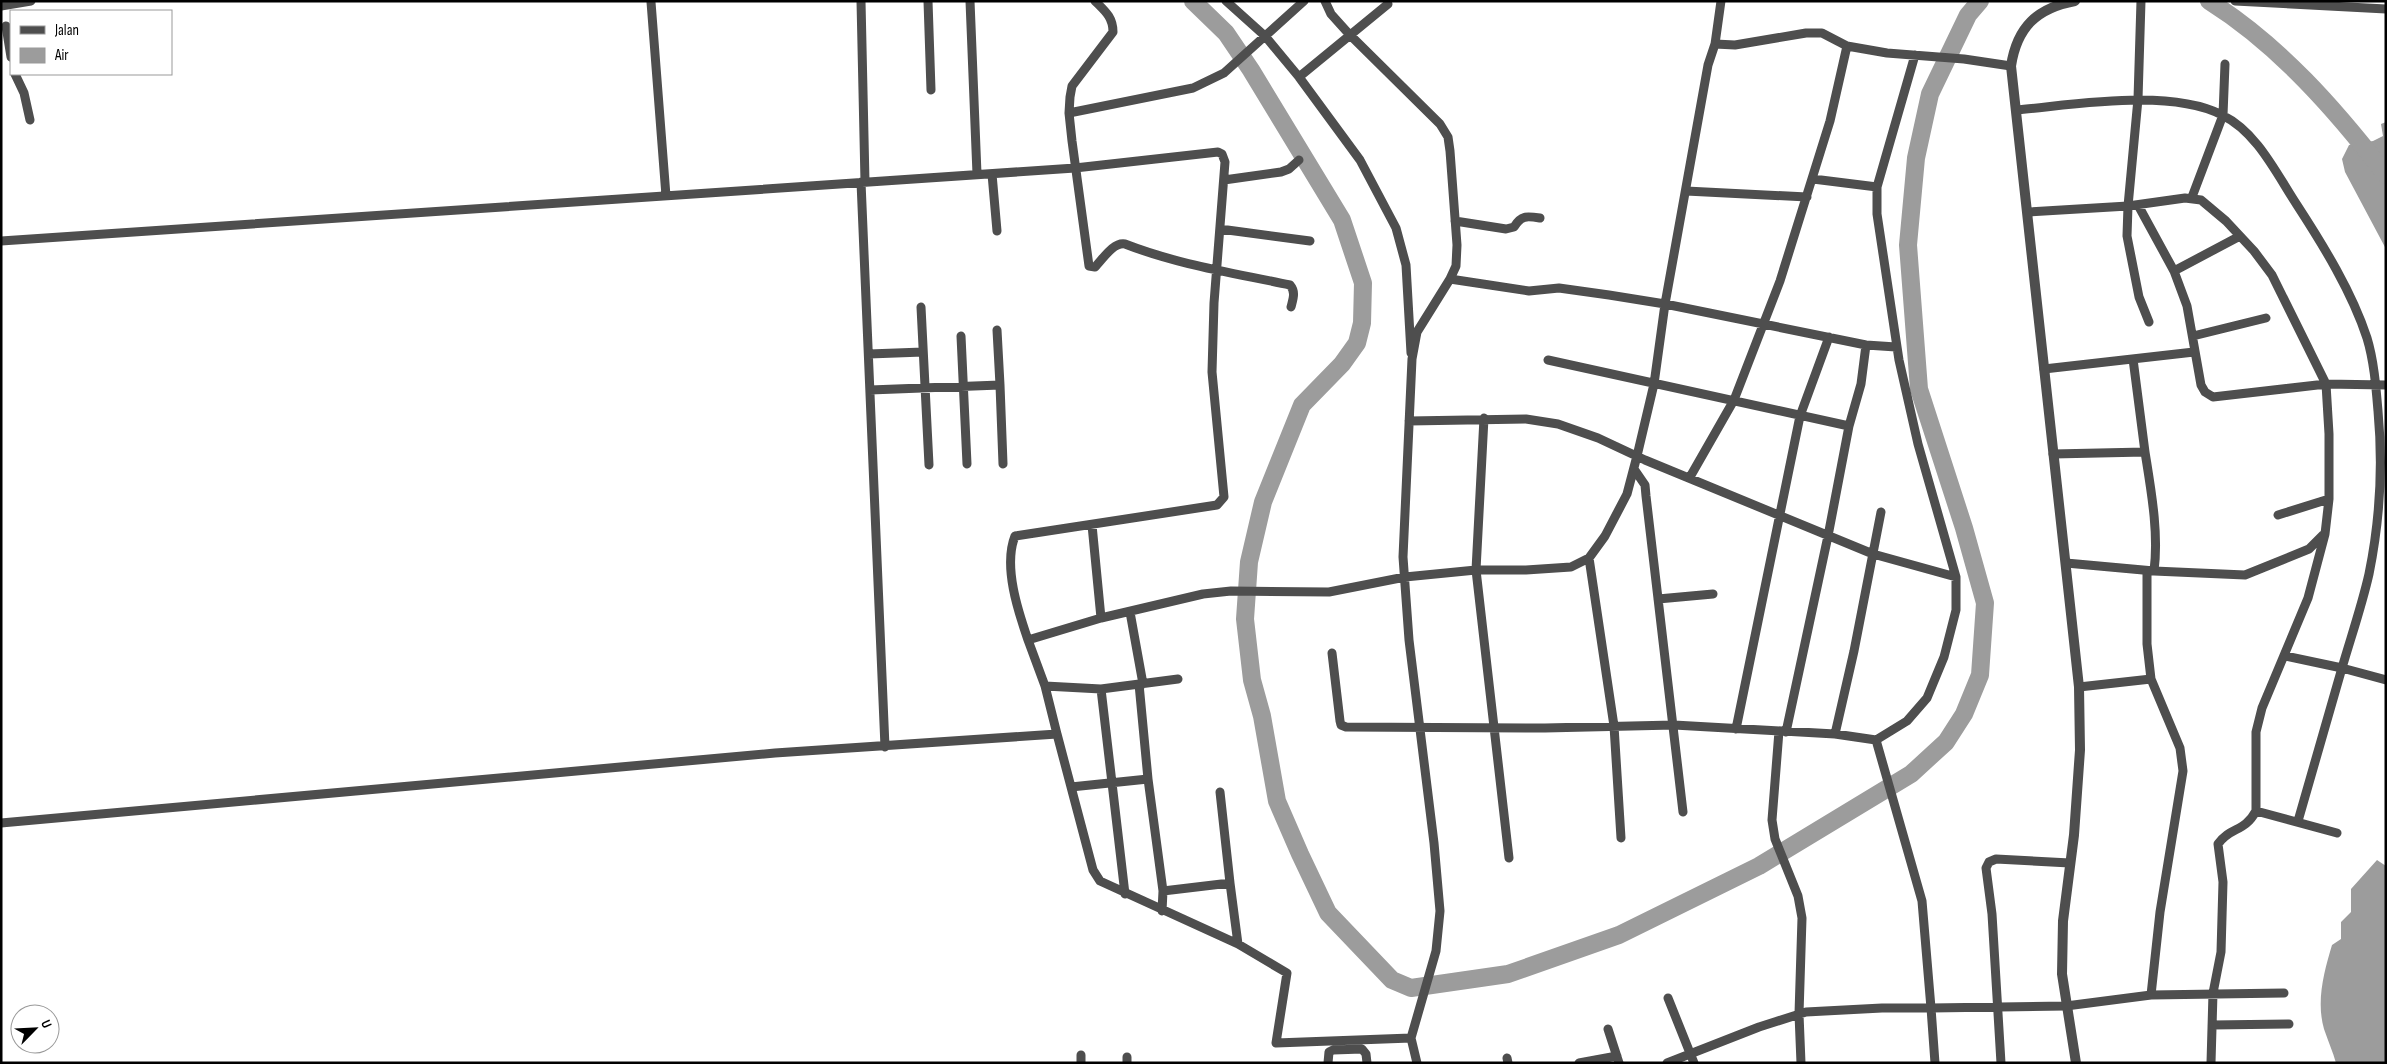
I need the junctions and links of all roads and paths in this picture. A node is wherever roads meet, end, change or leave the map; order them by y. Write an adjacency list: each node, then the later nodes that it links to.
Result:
1 (31, 1): 16 (street)
2 (861, 1): 41 (street)
3 (928, 1): 29 (street)
4 (970, 1): 37 (street)
5 (1095, 1): 32 (street)
6 (1226, 1): 20 (street)
7 (1304, 1): 20 (street)
8 (1325, 1): 19 (street)
9 (1720, 1): 21 (street)
10 (2075, 1): 26 (street)
11 (2141, 1): 30 (street)
12 (2235, 1): 15 (street)
13 (651, 2): 44 (street)
14 (1388, 4): 19 (street)
15 (2366, 5): 17 (street)
16 (1, 6)
17 (2386, 9)
18 (6, 26): 23 (street)
19 (1349, 34): 28 (street); 51 (street)
20 (1265, 36): 28 (street); 32 (street)
21 (1715, 44): 22 (street); 43 (street)
22 (1847, 46): 24 (street); 39 (street)
23 (10, 51)
24 (1914, 55): 26 (street); 42 (street)
25 (2225, 64): 33 (street)
26 (2011, 66): 31 (street)
27 (15, 75): 34 (street)
28 (1299, 78): 75 (street)
29 (931, 90)
30 (2138, 99): 31 (street); 33 (street); 48 (street)
31 (2016, 110): 49 (street)
32 (1068, 113): 36 (street)
33 (2223, 115): 46 (street); 82 (street)
34 (30, 120)
35 (1299, 160): 40 (street)
36 (1076, 168): 38 (street); 40 (street); 57 (street)
37 (977, 174): 38 (street); 41 (street)
38 (992, 174): 53 (street)
39 (1813, 179): 42 (street); 45 (street)
40 (1224, 180): 52 (street)
41 (863, 182): 44 (street); 74 (street)
42 (1877, 188): 71 (street)
43 (1686, 191): 45 (street); 60 (street)
44 (666, 196): 55 (street)
45 (1807, 197): 65 (street)
46 (2192, 197): 47 (street); 54 (street)
47 (2138, 205): 48 (street); 58 (street)
48 (2128, 206): 49 (street); 64 (street)
49 (2028, 212): 78 (street)
50 (1540, 218): 51 (street)
51 (1455, 221): 59 (street)
52 (1220, 229): 56 (street); 57 (street)
53 (997, 231)
54 (2240, 236): 58 (street); 80 (street)
55 (1, 241)
56 (1310, 241)
57 (1217, 269): 62 (street); 103 (street)
58 (2174, 271): 68 (street)
59 (1450, 279): 60 (street); 75 (street)
60 (1666, 304): 65 (street); 79 (street)
61 (921, 307): 72 (street)
62 (1291, 307)
63 (2266, 318): 68 (street)
64 (2149, 322)
65 (1762, 324): 69 (street); 86 (street)
66 (997, 330): 81 (street)
67 (961, 336): 83 (street)
68 (2193, 336): 73 (street)
69 (1828, 338): 70 (street); 87 (street)
70 (1866, 345): 71 (street); 90 (street)
71 (1896, 347): 112 (street)
72 (923, 352): 74 (street); 84 (street)
73 (2194, 352): 76 (street); 80 (street)
74 (869, 354): 85 (street)
75 (1412, 359): 89 (street)
76 (2133, 359): 78 (street); 91 (street)
77 (1548, 360): 79 (street)
78 (2044, 369): 92 (street)
79 (1654, 384): 86 (street); 93 (street)
80 (2326, 384): 82 (street); 99 (street)
81 (1000, 385): 83 (street); 95 (street)
82 (2381, 385): 120 (street)
83 (963, 386): 84 (street); 94 (street)
84 (925, 388): 85 (street); 96 (street)
85 (870, 390): 137 (street)
86 (1734, 400): 87 (street); 98 (street)
87 (1800, 416): 90 (street); 102 (street)
88 (1484, 418): 89 (street); 93 (street); 109 (street)
89 (1409, 421): 111 (street)
90 (1849, 426): 105 (street)
91 (2145, 452): 92 (street); 110 (street)
92 (2054, 454): 108 (street)
93 (1637, 456): 97 (street); 98 (street)
94 (967, 464)
95 (1003, 464)
96 (929, 465)
97 (1634, 469): 107 (street); 114 (street)
98 (1690, 478): 102 (street)
99 (2329, 498): 101 (street); 104 (street)
100 (1881, 512): 106 (street)
101 (2278, 514)
102 (1780, 515): 105 (street); 132 (street)
103 (1092, 525): 116 (street); 117 (street)
104 (2325, 534): 110 (street); 119 (street)
105 (1828, 536): 106 (street); 133 (street)
106 (1873, 554): 112 (street); 135 (street)
107 (1589, 558): 109 (street); 130 (street)
108 (2066, 563): 110 (street); 126 (street)
109 (1476, 570): 111 (street); 131 (street)
110 (2151, 571): 122 (street)
111 (1405, 577): 115 (street); 129 (street)
112 (1956, 578): 136 (street)
113 (1713, 594): 114 (street)
114 (1658, 599): 128 (street)
115 (1130, 612): 116 (street); 124 (street)
116 (1101, 618): 117 (street)
117 (1028, 640): 125 (street)
118 (1332, 653): 129 (street)
119 (2285, 656): 120 (street); 142 (street)
120 (2342, 668): 123 (street); 144 (street)
121 (1178, 678): 124 (street)
122 (2150, 679): 126 (street); 157 (street)
123 (2386, 680)
124 (1141, 684): 127 (street); 138 (street)
125 (1044, 686): 127 (street); 134 (street)
126 (2079, 688): 149 (street)
127 (1101, 689): 139 (street)
128 (1674, 725): 130 (street); 132 (street); 143 (street)
129 (1419, 726): 131 (street); 166 (street)
130 (1614, 726): 131 (street); 147 (street)
131 (1492, 727): 148 (street)
132 (1736, 729): 133 (street)
133 (1783, 731): 135 (street); 162 (street)
134 (1057, 734): 137 (street); 140 (street)
135 (1835, 734): 136 (street)
136 (1876, 740): 161 (street)
137 (885, 747): 145 (street)
138 (1148, 779): 139 (street); 151 (street)
139 (1112, 783): 140 (street); 152 (street)
140 (1071, 787): 152 (street)
141 (1220, 792): 150 (street)
142 (2256, 811): 144 (street); 155 (street)
143 (1683, 812)
144 (2298, 821): 146 (street)
145 (1, 823)
146 (2337, 833)
147 (1620, 838)
148 (1509, 858)
149 (2070, 863): 159 (street); 160 (street)
150 (1230, 883): 151 (street); 154 (street)
151 (1163, 891): 153 (street)
152 (1124, 894): 153 (street)
153 (1162, 911): 154 (street)
154 (1238, 944): 166 (street)
155 (2213, 993): 156 (street); 157 (street); 164 (street)
156 (2284, 993)
157 (2151, 995): 159 (street)
158 (1668, 998): 168 (street)
159 (2066, 1006): 160 (street); 177 (street)
160 (1996, 1007): 161 (street); 176 (street)
161 (1931, 1008): 162 (street); 175 (street)
162 (1800, 1014): 168 (street); 174 (street)
163 (2289, 1024): 164 (street)
164 (2212, 1025): 178 (street)
165 (1608, 1029): 167 (street)
166 (1412, 1038): 171 (street)
167 (1618, 1059): 172 (street)
168 (1692, 1059): 173 (street)
169 (1328, 1063): 170 (street)
170 (1367, 1063)
171 (1417, 1063)
172 (1579, 1063)
173 (1667, 1063)
174 (1801, 1063)
175 (1935, 1063)
176 (2001, 1063)
177 (2076, 1063)
178 (2211, 1063)

